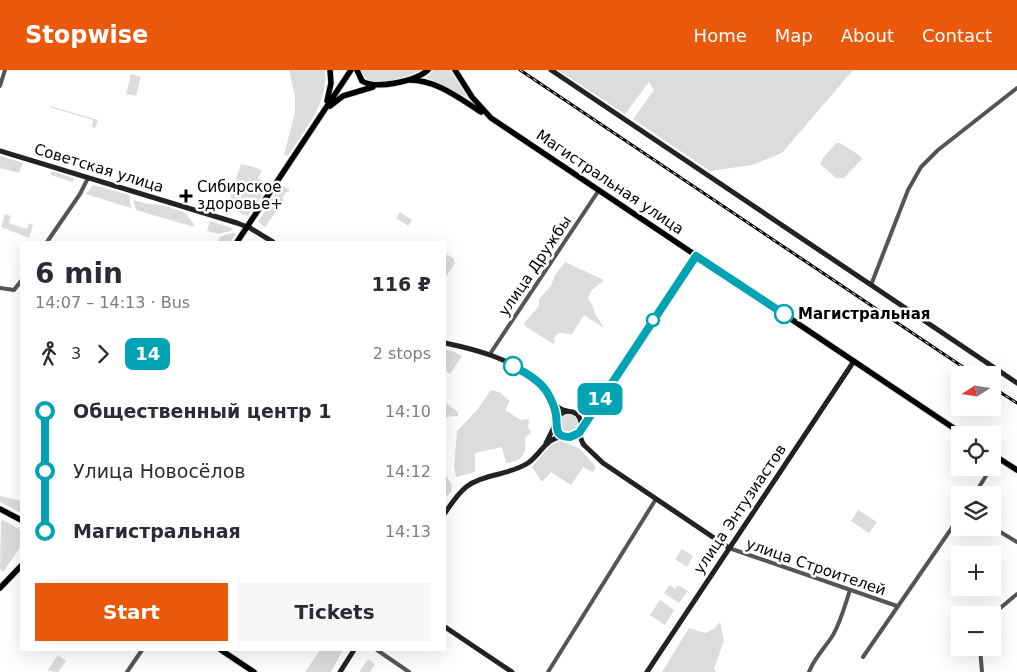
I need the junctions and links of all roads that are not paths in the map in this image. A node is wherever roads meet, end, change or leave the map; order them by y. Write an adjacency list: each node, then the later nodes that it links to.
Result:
1 (5, 70): 10 (street)
2 (330, 70): 12 (main road)
3 (351, 70): 12 (main road)
4 (358, 70): 9 (main road)
5 (428, 70): 8 (main road)
6 (455, 70): 13 (main road, Магистральная улица)
7 (551, 70): 23 (main road)
8 (408, 80): 9 (main road); 13 (main road)
9 (384, 84): 12 (main road)
10 (0, 86)
11 (1017, 88): 23 (street)
12 (321, 114): 17 (main road)
13 (492, 118): 16 (main road, Магистральная улица)
14 (0, 151): 15 (main road, Советская улица)
15 (88, 178): 17 (main road, Советская улица); 18 (street)
16 (598, 190): 21 (main road, Магистральная улица); 26 (street, улица Дружбы)
17 (248, 226): 19 (main road); 20 (main road, Советская улица)
18 (48, 241)
19 (238, 241)
20 (271, 241)
21 (696, 256): 27 (main road, Магистральная улица); 31 (main road)
22 (20, 282): 24 (street)
23 (871, 286): 28 (main road)
24 (0, 288)
25 (446, 343): 26 (main road)
26 (490, 354): 29 (main road)
27 (854, 361): 33 (main road, Магистральная улица); 47 (main road, улица Энтузиастов)
28 (1017, 383)
29 (550, 397): 30 (main road); 32 (main road)
30 (572, 412): 31 (main road); 32 (main road); 34 (main road)
31 (592, 412): 34 (main road)
32 (556, 422): 35 (main road); 37 (main road)
33 (951, 426)
34 (581, 430): 35 (main road); 36 (main road)
35 (567, 437): 36 (main road); 37 (main road)
36 (584, 444): 40 (main road)
37 (542, 450): 42 (main road)
38 (1001, 460): 39 (main road)
39 (1017, 470)
40 (656, 499): 47 (main road); 66 (street)
41 (0, 509): 43 (main road)
42 (446, 512)
43 (20, 519)
44 (951, 529): 52 (street)
45 (1001, 532): 46 (street)
46 (1017, 542)
47 (729, 548): 50 (street, улица Строителей); 67 (main road, улица Энтузиастов)
48 (20, 567): 49 (main road)
49 (0, 588)
50 (850, 590): 52 (street, улица Строителей); 68 (street)
51 (1017, 594): 53 (street)
52 (897, 606): 60 (street)
53 (1001, 607)
54 (446, 628): 65 (main road)
55 (141, 651): 61 (street)
56 (223, 651): 62 (main road)
57 (353, 651): 63 (main road)
58 (378, 651): 64 (street)
59 (981, 656): 69 (street)
60 (863, 657)
61 (127, 672)
62 (254, 672)
63 (340, 672)
64 (409, 672)
65 (512, 672)
66 (548, 672)
67 (647, 672)
68 (809, 672)
69 (982, 672)

